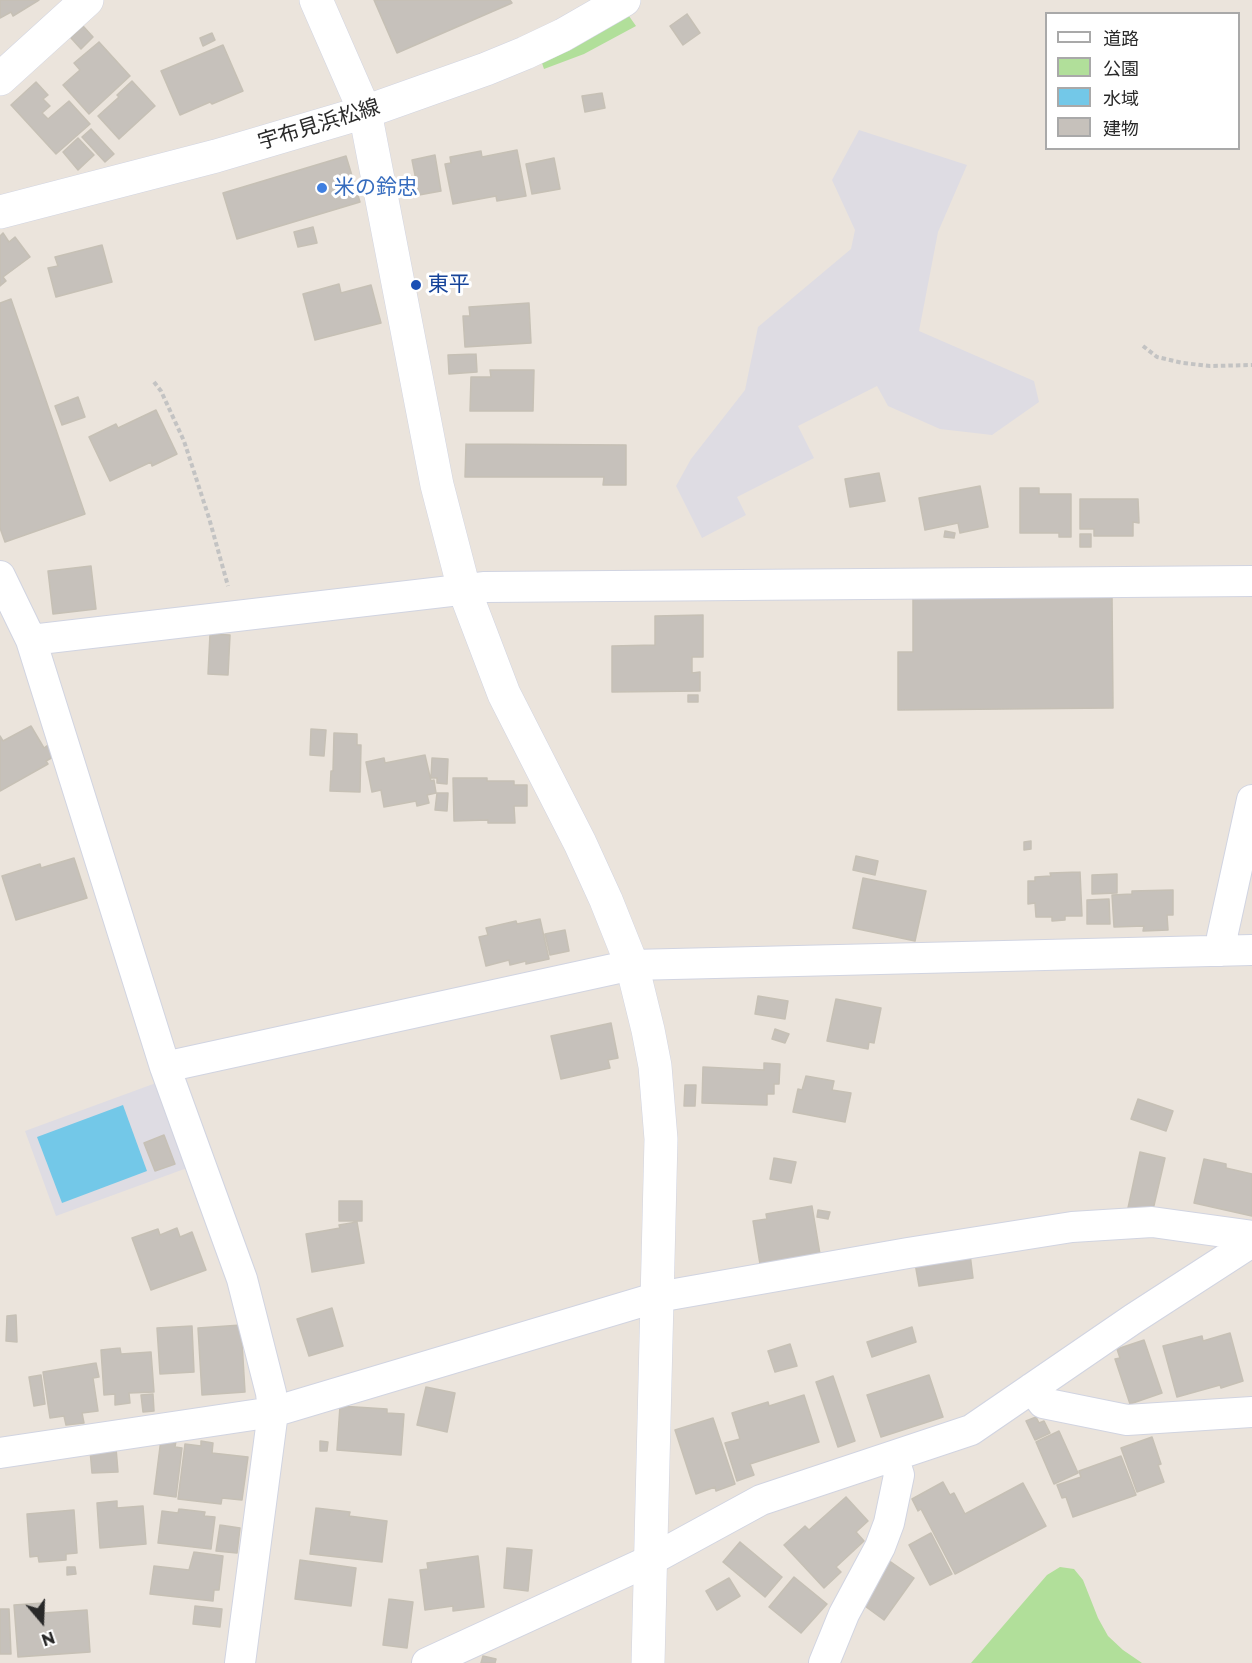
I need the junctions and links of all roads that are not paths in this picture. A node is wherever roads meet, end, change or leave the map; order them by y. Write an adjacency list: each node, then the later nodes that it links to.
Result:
1 (87, 0): 4 (street)
2 (316, 0): 5 (street)
3 (624, 0): 5 (street, 宇布見浜松線)
4 (0, 79)
5 (365, 112): 6 (street, 宇布見浜松線); 9 (street)
6 (0, 212)
7 (0, 576): 10 (street)
8 (1252, 581): 9 (street)
9 (464, 589): 10 (street); 14 (street)
10 (32, 640): 15 (street)
11 (1252, 800): 13 (street)
12 (1252, 950): 13 (street)
13 (1222, 951): 14 (street)
14 (632, 965): 15 (street); 18 (street)
15 (165, 1067): 20 (street)
16 (1252, 1236): 18 (street)
17 (1252, 1242): 19 (street)
18 (658, 1297): 20 (street); 24 (street)
19 (1032, 1388): 21 (street); 23 (street)
20 (273, 1412): 22 (street); 25 (street)
21 (1252, 1412)
22 (0, 1453)
23 (893, 1456): 24 (street); 28 (street)
24 (651, 1560): 26 (street); 27 (street)
25 (240, 1663)
26 (427, 1663)
27 (648, 1663)
28 (824, 1663)

